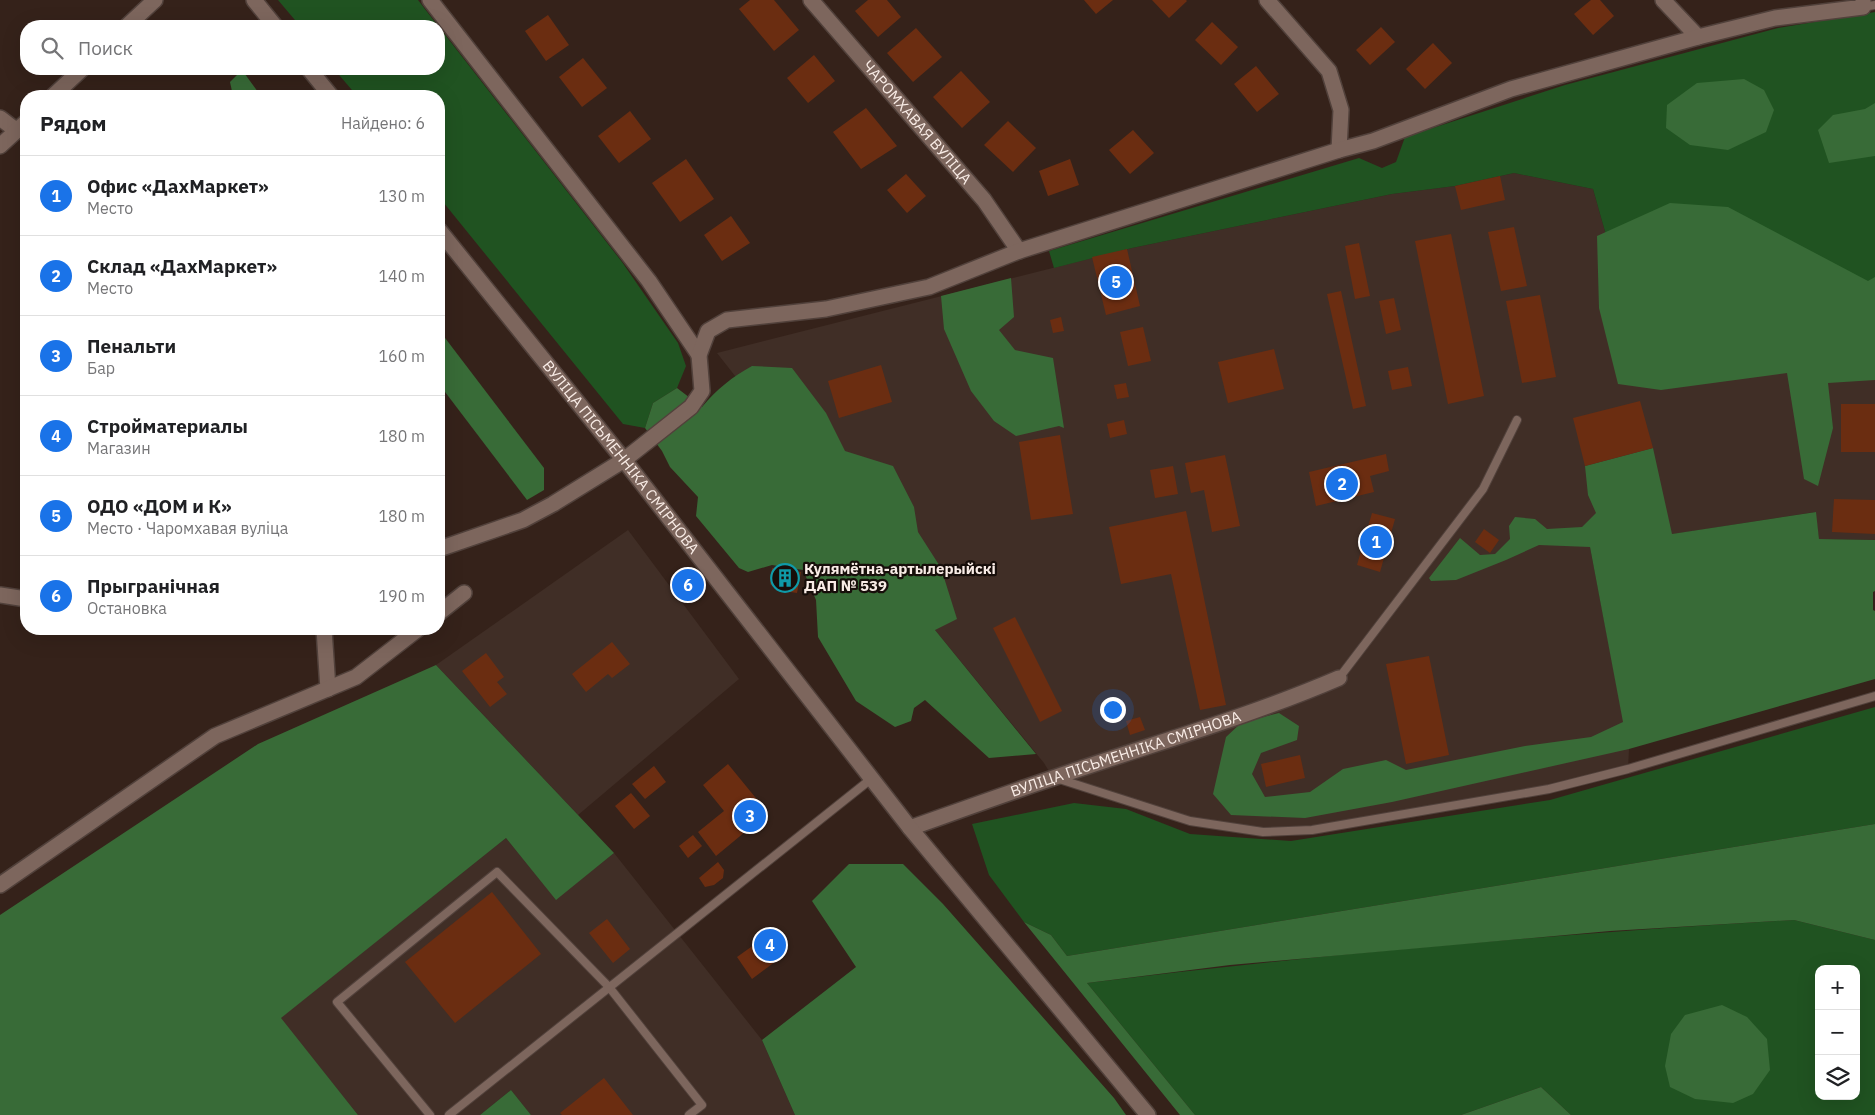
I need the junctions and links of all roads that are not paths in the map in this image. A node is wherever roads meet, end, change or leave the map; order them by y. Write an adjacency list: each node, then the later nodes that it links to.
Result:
1 (155, 0): 8 (street)
2 (254, 0): 9 (street)
3 (430, 0): 22 (street)
4 (811, 0): 21 (street, ЧАРОМХАВАЯ ВУЛІЦА)
5 (1267, 0): 19 (street)
6 (1663, 0): 10 (street)
7 (1867, 4): 10 (street)
8 (133, 20)
9 (270, 20)
10 (1698, 37): 19 (street)
11 (76, 75): 13 (street)
12 (314, 75): 14 (street)
13 (59, 90)
14 (326, 90)
15 (0, 118): 16 (street)
16 (20, 126)
17 (20, 127): 18 (street)
18 (0, 146)
19 (1339, 150): 21 (street)
20 (445, 237): 24 (street, ВУЛІЦА ПІСЬМЕННІКА СМІРНОВА)
21 (1019, 251): 22 (street)
22 (699, 355): 24 (street)
23 (1517, 420): 32 (lane)
24 (624, 460): 25 (street); 35 (street, ВУЛІЦА ПІСЬМЕННІКА СМІРНОВА)
25 (445, 547)
26 (464, 593): 29 (street)
27 (0, 595): 28 (street)
28 (20, 598)
29 (445, 608)
30 (324, 635): 33 (street)
31 (410, 635): 33 (street)
32 (1339, 678): 36 (street, ВУЛІЦА ПІСЬМЕННІКА СМІРНОВА)
33 (328, 689): 38 (street)
34 (1875, 696): 36 (lane)
35 (871, 778): 37 (street, ВУЛІЦА ПІСЬМЕННІКА СМІРНОВА); 39 (lane)
36 (1053, 778): 37 (street, ВУЛІЦА ПІСЬМЕННІКА СМІРНОВА)
37 (910, 828): 43 (street, ВУЛІЦА ПІСЬМЕННІКА СМІРНОВА)
38 (0, 885)
39 (609, 987): 40 (lane); 41 (lane); 42 (lane)
40 (430, 1115)
41 (448, 1115)
42 (689, 1115)
43 (1148, 1115)

